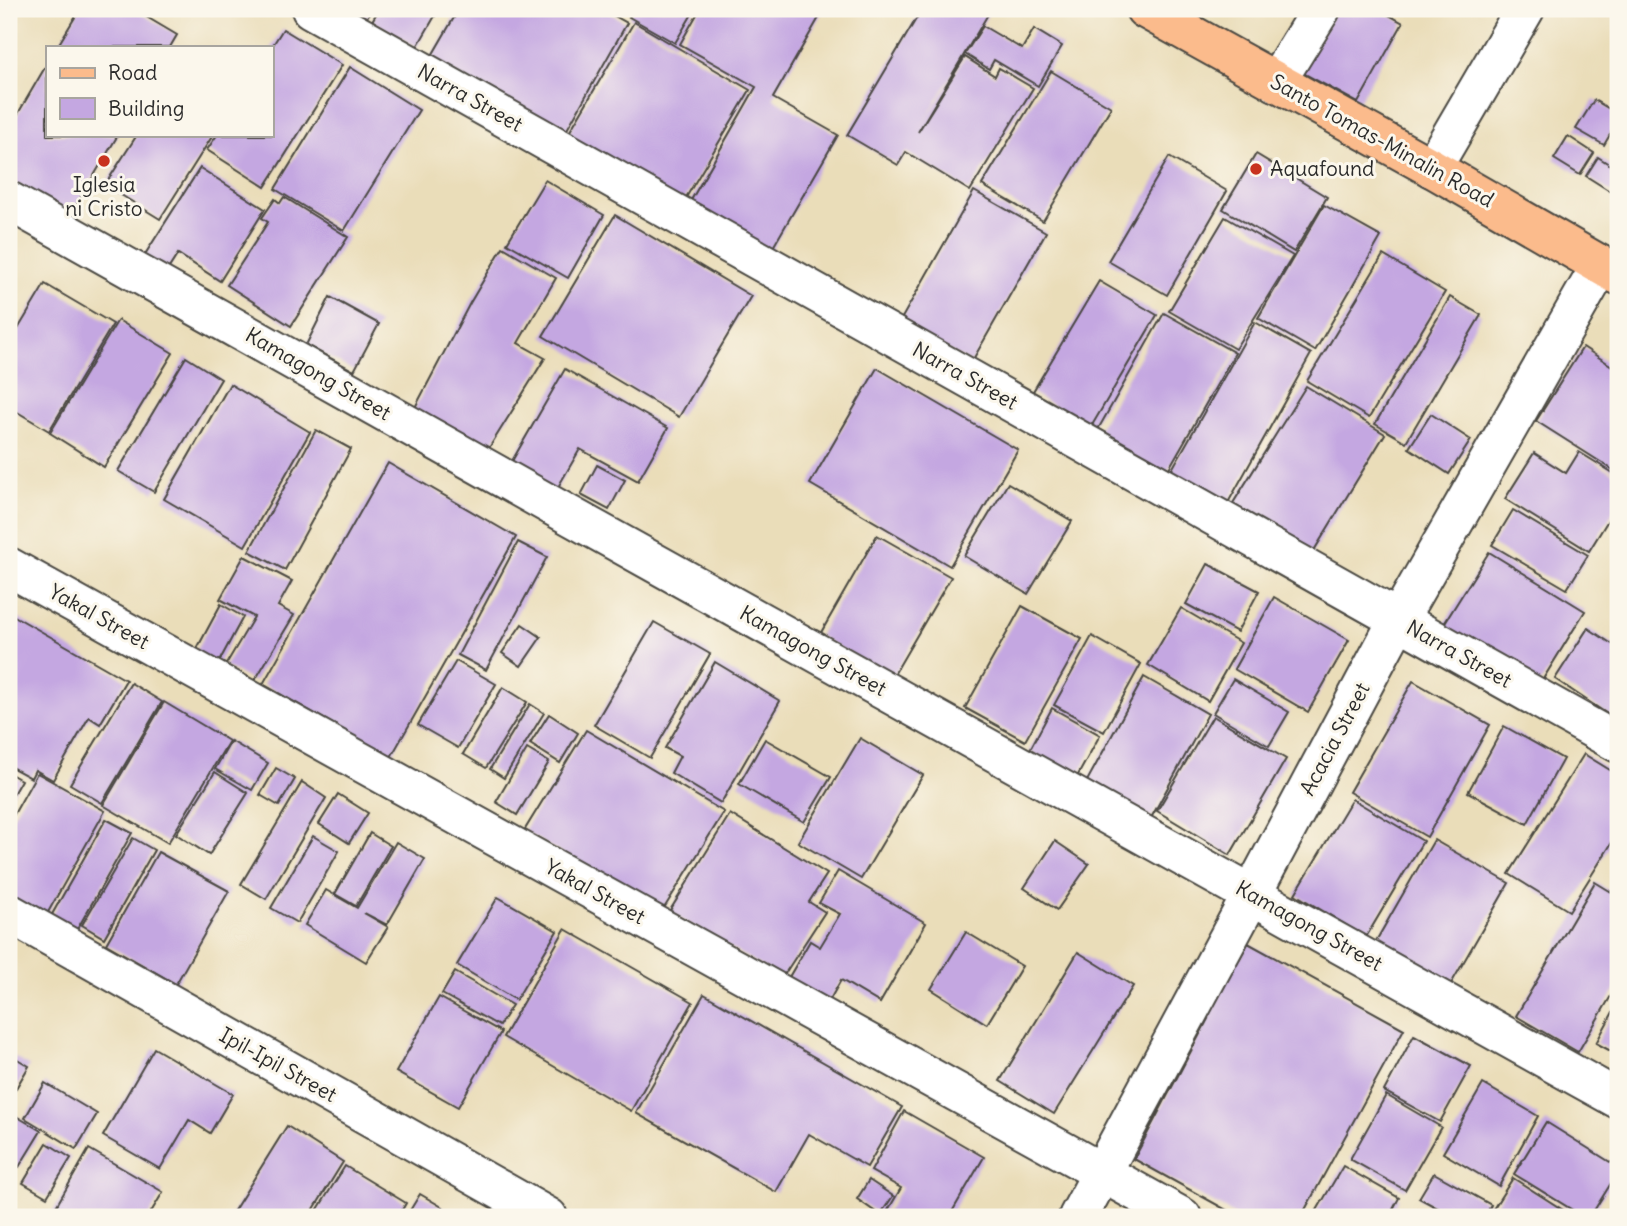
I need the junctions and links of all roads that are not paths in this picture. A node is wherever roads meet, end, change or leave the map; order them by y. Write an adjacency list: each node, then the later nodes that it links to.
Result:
1 (312, 9): 10 (street, Narra Street)
2 (1145, 9): 5 (main road, Santo Tomas-Minalin Road)
3 (1321, 9): 5 (street)
4 (1525, 9): 6 (street)
5 (1276, 82): 6 (main road, Santo Tomas-Minalin Road)
6 (1432, 168): 8 (main road, Santo Tomas-Minalin Road)
7 (9, 201): 12 (street, Kamagong Street)
8 (1609, 270): 10 (street, Acacia Street)
9 (9, 567): 15 (street, Yakal Street)
10 (1398, 620): 11 (street, Narra Street); 12 (street, Acacia Street)
11 (1618, 743)
12 (1252, 894): 14 (street, Kamagong Street); 15 (street, Acacia Street)
13 (9, 913): 16 (street, Ipil-Ipil Street)
14 (1618, 1099)
15 (1103, 1173): 17 (street, Acacia Street); 18 (street, Yakal Street)
16 (548, 1217)
17 (1077, 1217)
18 (1182, 1217)

